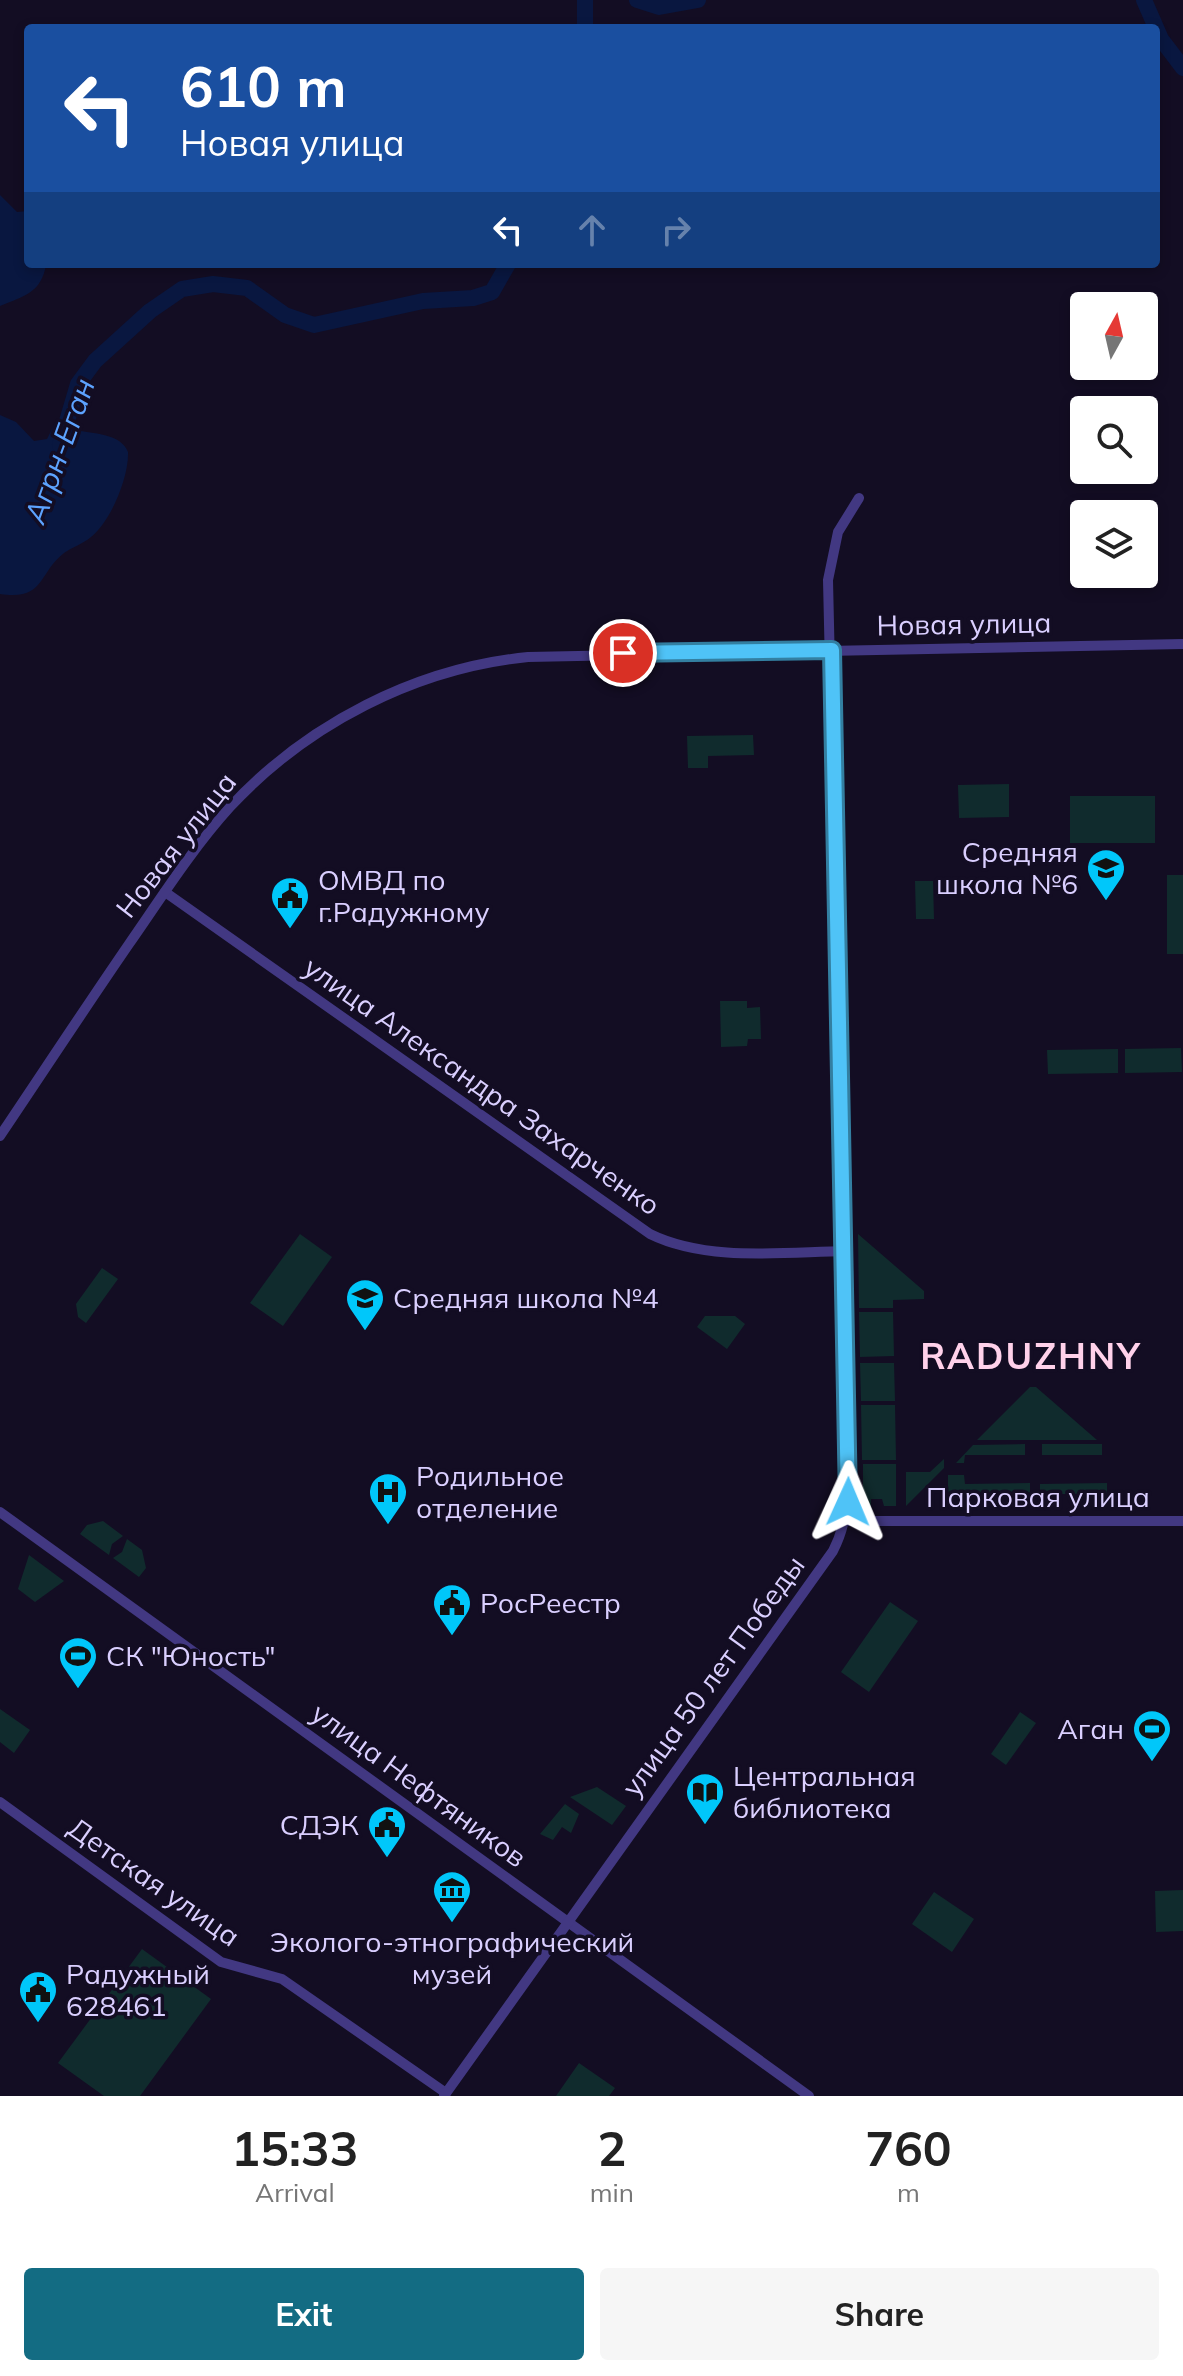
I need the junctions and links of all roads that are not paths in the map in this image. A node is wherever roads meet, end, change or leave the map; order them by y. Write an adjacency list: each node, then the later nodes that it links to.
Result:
1 (859, 498): 3 (street, улица 50 лет Победы)
2 (1183, 644): 3 (street, Новая улица)
3 (832, 650): 4 (street, Новая улица); 6 (street, улица 50 лет Победы)
4 (165, 892): 5 (street, Новая улица); 6 (street, улица Александра Захарченко)
5 (0, 1136)
6 (845, 1251): 8 (street, улица 50 лет Победы)
7 (0, 1512): 11 (street, улица Нефтяников)
8 (844, 1521): 9 (street, Парковая улица); 11 (street, улица 50 лет Победы)
9 (1183, 1521)
10 (0, 1802): 12 (street, Детская улица)
11 (567, 1921): 12 (street, улица 50 лет Победы); 13 (street, улица Нефтяников)
12 (445, 2094)
13 (809, 2096)

